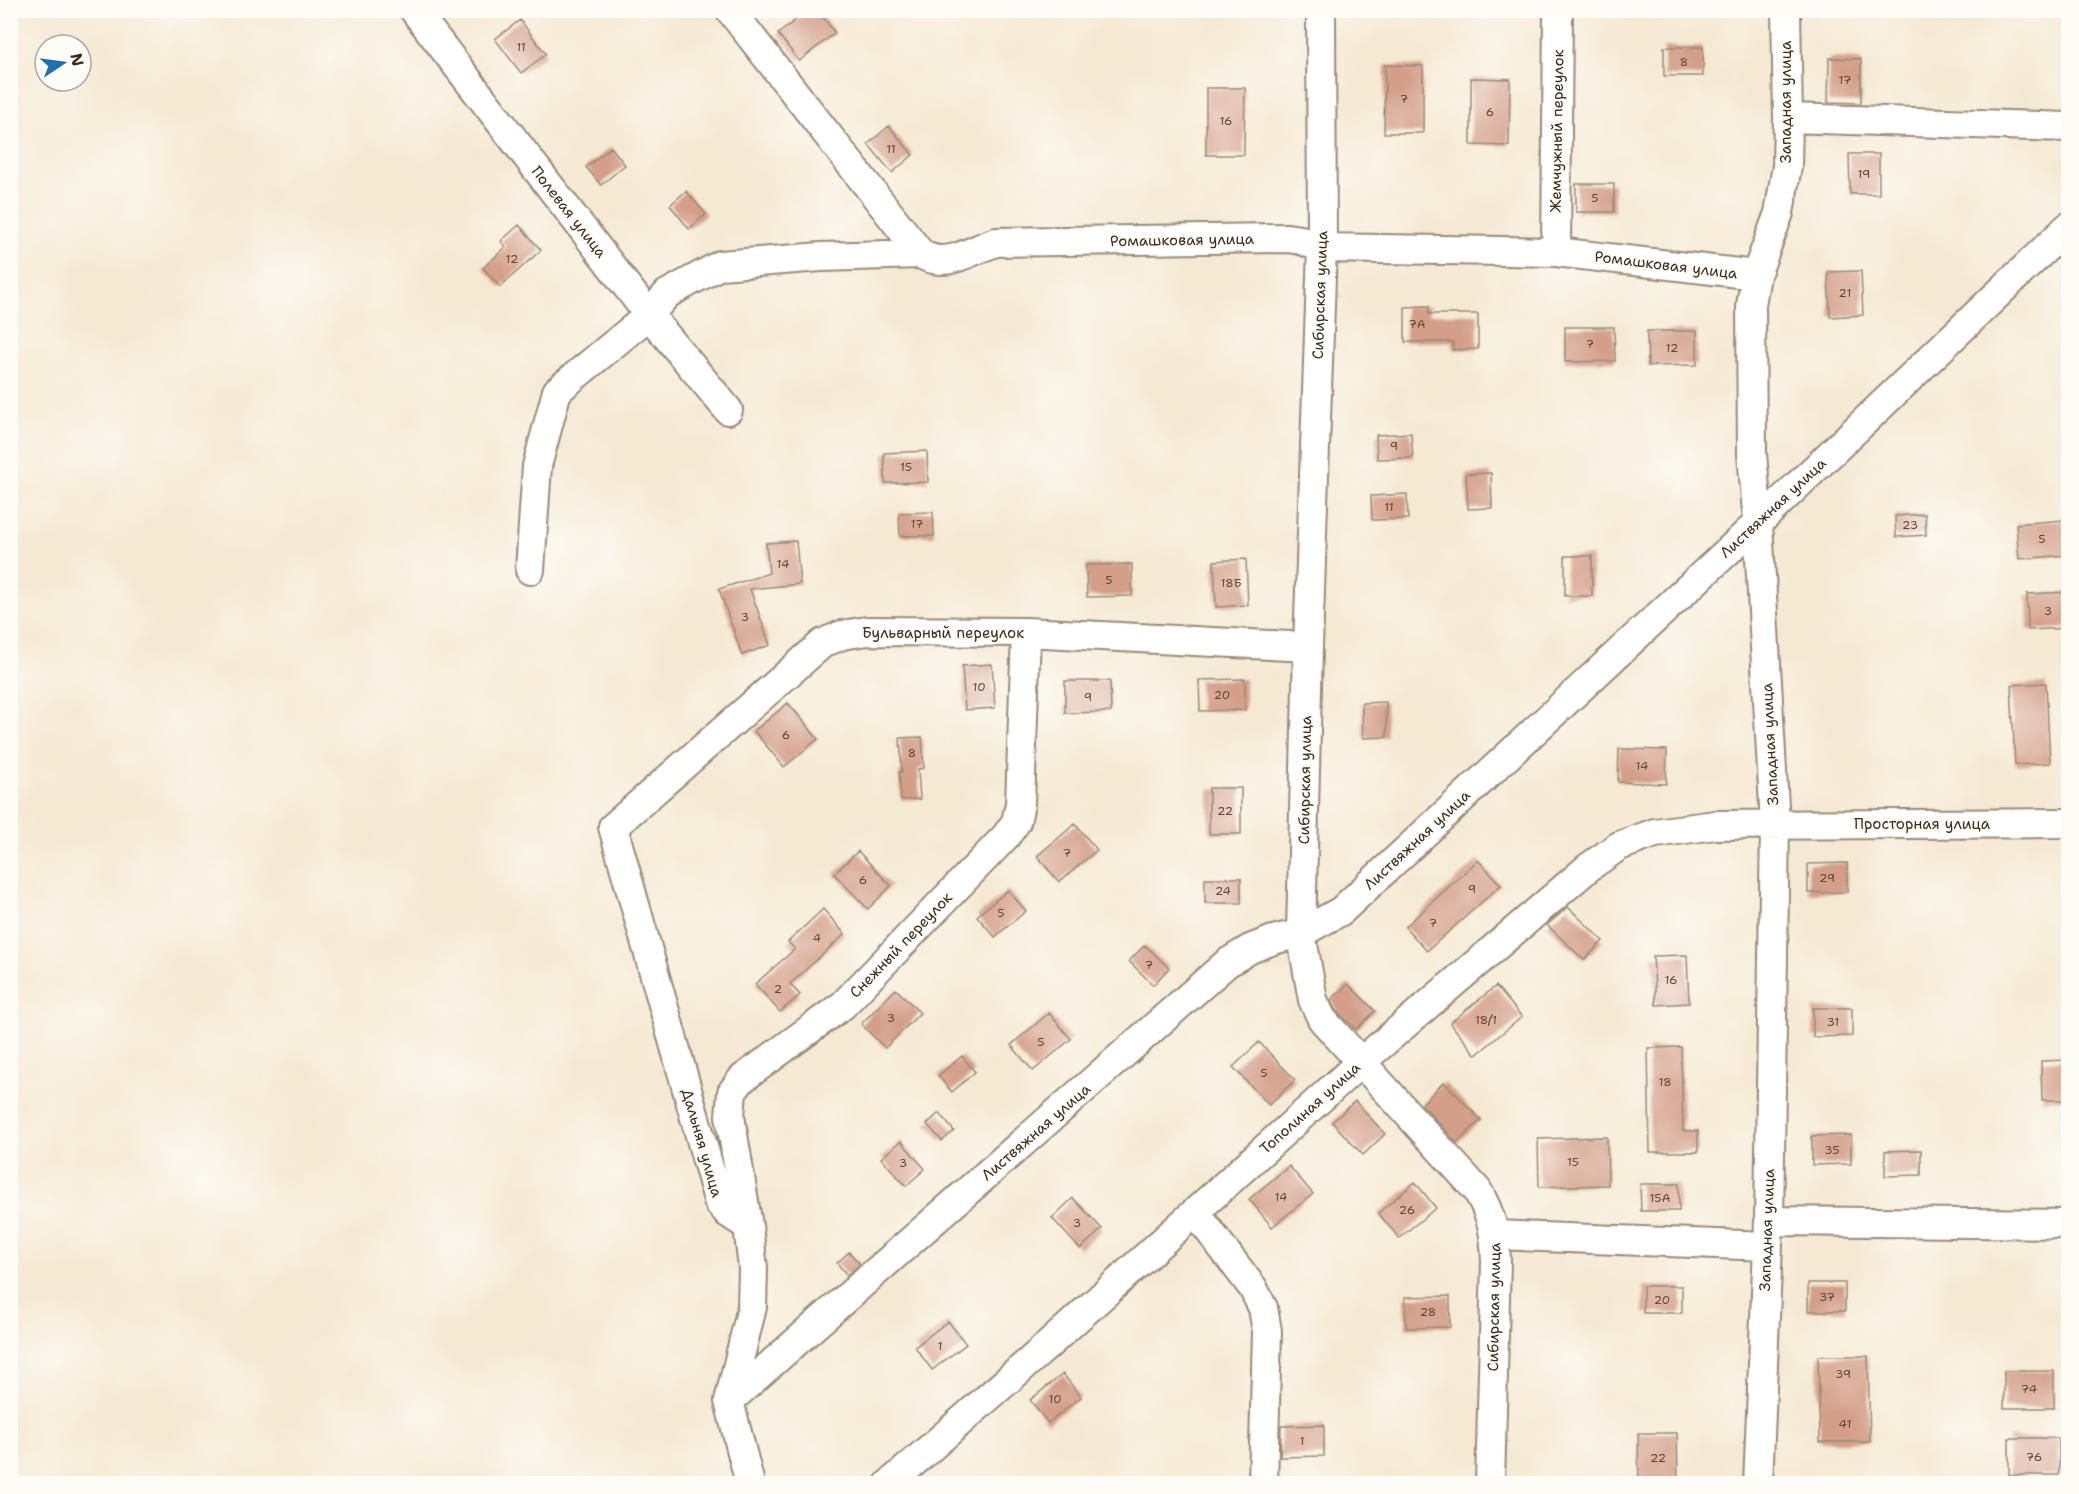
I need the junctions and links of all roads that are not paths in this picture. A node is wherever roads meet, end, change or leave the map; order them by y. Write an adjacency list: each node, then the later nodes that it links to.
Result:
1 (414, 10): 13 (street, Полевая улица)
2 (730, 10): 11 (street)
3 (1321, 10): 9 (street, Сибирская улица)
4 (1558, 10): 10 (street, Жемчужный переулок)
5 (1786, 10): 6 (street, Западная улица)
6 (1788, 118): 7 (street); 12 (street, Западная улица)
7 (2068, 127)
8 (2068, 227): 15 (street, Листвяжная улица)
9 (1323, 248): 10 (street, Ромашковая улица); 11 (street, Ромашковая улица); 18 (street, Сибирская улица)
10 (1556, 252): 12 (street, Ромашковая улица)
11 (921, 254): 13 (street, Ромашковая улица)
12 (1756, 275): 15 (street, Западная улица)
13 (649, 315): 14 (street, Полевая улица); 16 (street, Ромашковая улица)
14 (728, 410)
15 (1758, 523): 20 (street, Западная улица); 22 (street, Листвяжная улица)
16 (530, 570)
17 (1026, 632): 18 (street, Бульварный переулок); 21 (street, Бульварный переулок); 26 (street, Снежный переулок)
18 (1308, 647): 22 (street, Сибирская улица)
19 (2068, 823): 20 (street, Просторная улица)
20 (1774, 824): 23 (street, Тополиная улица); 27 (street, Западная улица)
21 (613, 827): 26 (street, Дальняя улица)
22 (1301, 933): 23 (street, Сибирская улица); 29 (street, Листвяжная улица)
23 (1361, 1062): 24 (street, Тополиная улица); 28 (street, Сибирская улица)
24 (1195, 1212): 31 (street, Тополиная улица); 32 (street)
25 (2068, 1224): 27 (street)
26 (748, 1226): 29 (street)
27 (1768, 1234): 28 (street); 34 (street, Западная улица)
28 (1496, 1235): 33 (street, Сибирская улица)
29 (729, 1401): 30 (street)
30 (750, 1484)
31 (889, 1484)
32 (1263, 1484)
33 (1490, 1484)
34 (1758, 1484)

